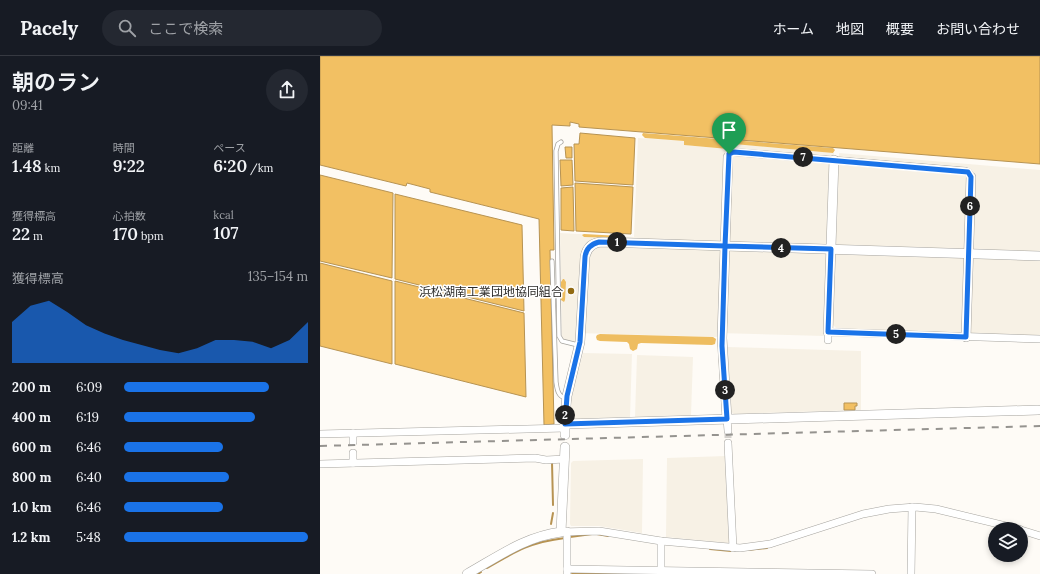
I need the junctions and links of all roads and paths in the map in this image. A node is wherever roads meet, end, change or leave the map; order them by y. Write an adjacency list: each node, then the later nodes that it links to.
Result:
1 (561, 142): 13 (lane)
2 (728, 157): 3 (street); 5 (street)
3 (834, 160): 4 (street); 6 (street)
4 (971, 177): 7 (street)
5 (725, 246): 6 (street); 13 (street); 16 (street)
6 (831, 249): 7 (street); 10 (street)
7 (968, 254): 8 (street); 11 (street)
8 (1040, 256)
9 (552, 261): 14 (lane)
10 (828, 336): 11 (street)
11 (966, 337): 12 (street)
12 (1040, 339)
13 (580, 346): 14 (street)
14 (566, 398): 17 (street)
15 (1039, 410): 16 (street)
16 (727, 419): 17 (street); 18 (street)
17 (565, 429): 19 (street)
18 (728, 431)
19 (353, 433): 20 (street); 21 (street)
20 (320, 434)
21 (353, 442)
22 (728, 443): 34 (street)
23 (565, 447): 25 (street)
24 (353, 453): 26 (street)
25 (565, 459): 26 (street); 30 (street)
26 (353, 463): 27 (street)
27 (320, 464)
28 (912, 507): 29 (street); 34 (street); 39 (street)
29 (991, 522)
30 (564, 532): 33 (street); 35 (street); 37 (street)
31 (1028, 532): 32 (street)
32 (1040, 536)
33 (661, 541): 34 (street); 36 (street)
34 (733, 548)
35 (567, 572): 36 (street)
36 (661, 572): 38 (street)
37 (467, 574)
38 (872, 574)
39 (911, 574)

